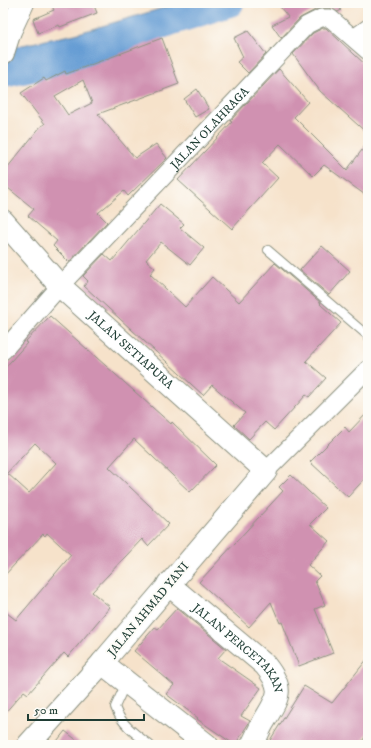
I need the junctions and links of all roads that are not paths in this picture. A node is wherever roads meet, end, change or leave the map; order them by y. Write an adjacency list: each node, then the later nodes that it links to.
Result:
1 (22, 4): 5 (street)
2 (368, 28): 3 (street)
3 (354, 38): 4 (street, JALAN OLAHRAGA); 8 (street, JALAN OLAHRAGA)
4 (368, 51)
5 (3, 53)
6 (3, 221): 8 (street, JALAN SETIAPURA)
7 (268, 250): 9 (lane)
8 (60, 286): 10 (street); 12 (street, JALAN SETIAPURA)
9 (368, 336)
10 (3, 351)
11 (368, 369): 12 (street)
12 (266, 471): 13 (street, JALAN AHMAD YANI)
13 (168, 584): 14 (street, JALAN AHMAD YANI); 19 (street, JALAN PERCETAKAN)
14 (102, 663): 15 (street); 16 (street, JALAN AHMAD YANI)
15 (127, 682): 17 (lane); 18 (street)
16 (28, 745)
17 (150, 745)
18 (207, 745)
19 (252, 745)

